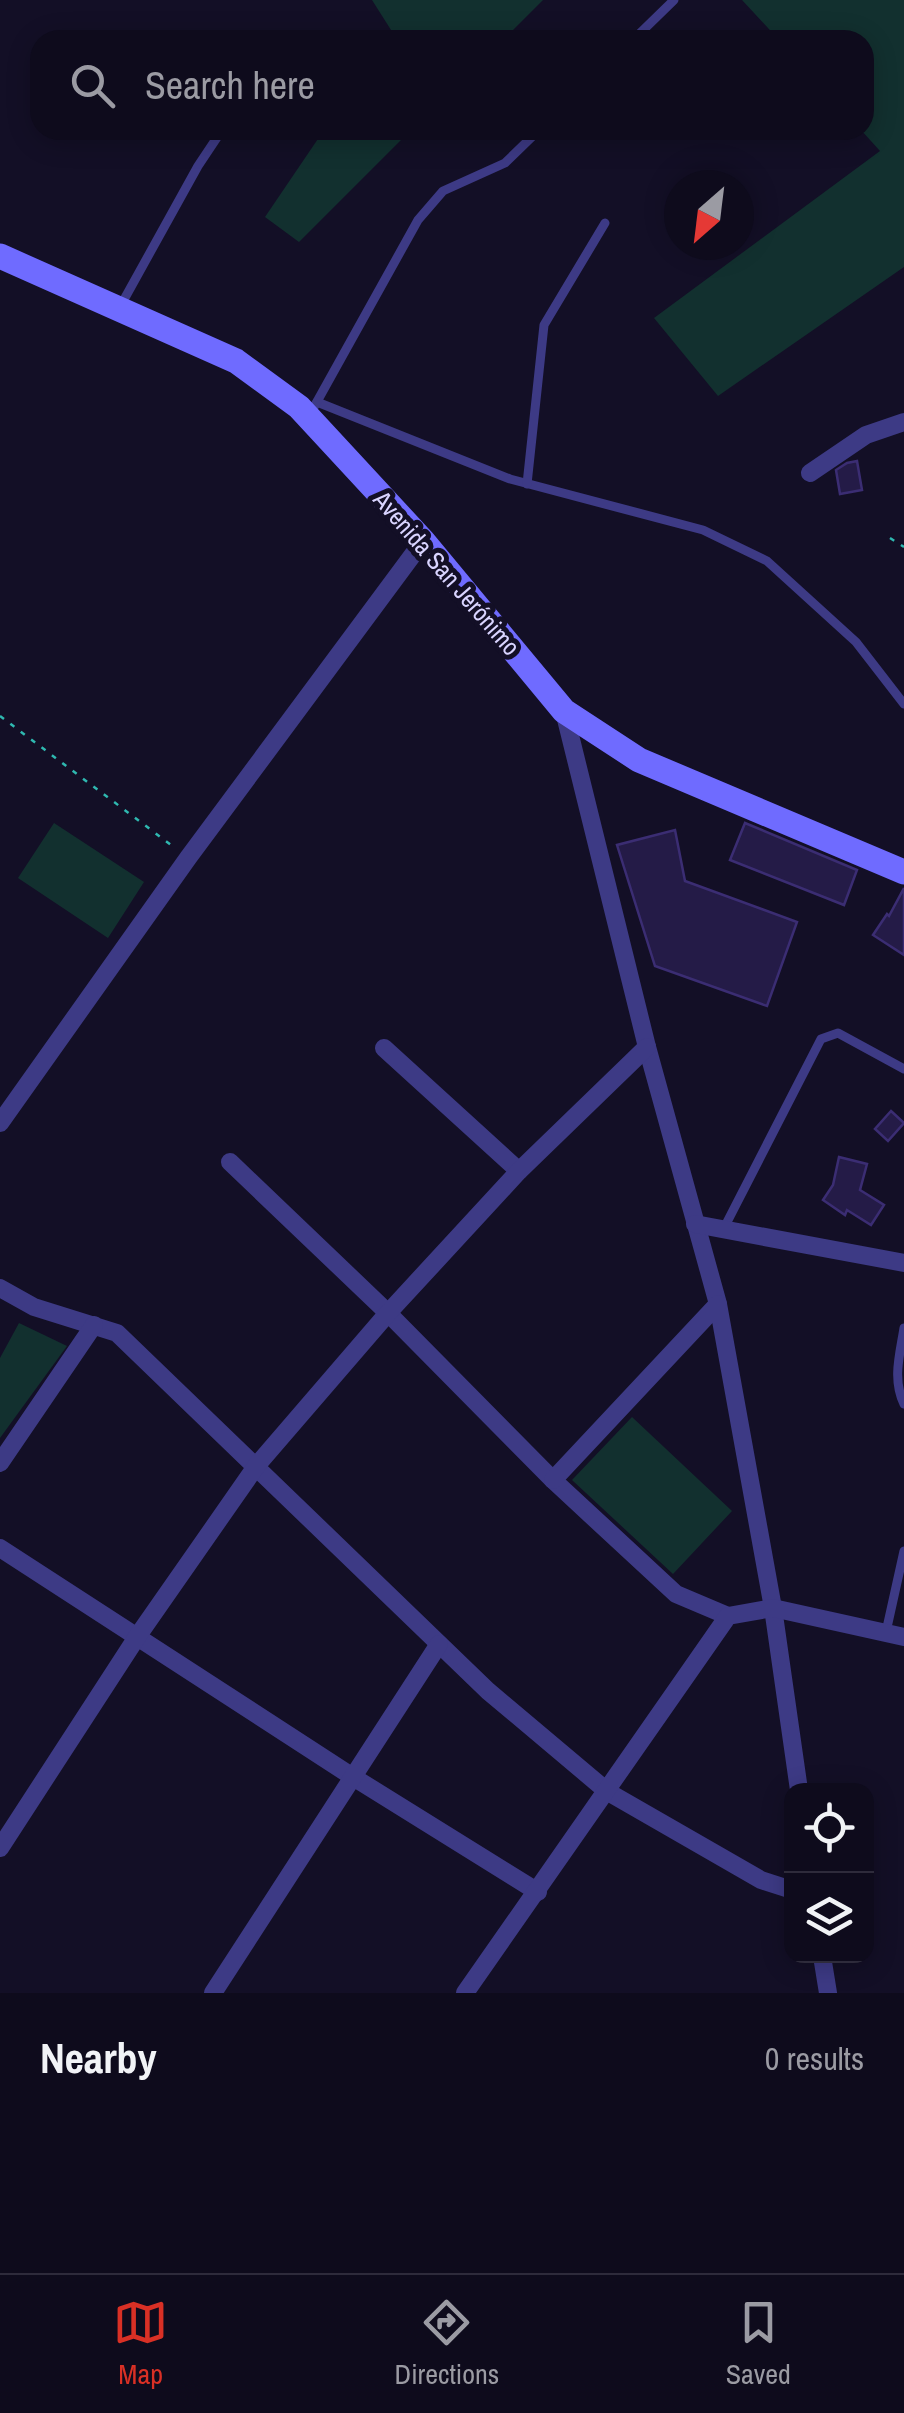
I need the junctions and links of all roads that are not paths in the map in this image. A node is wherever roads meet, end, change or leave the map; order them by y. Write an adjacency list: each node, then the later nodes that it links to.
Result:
1 (674, 0): 2 (lane)
2 (642, 30)
3 (215, 140): 7 (lane)
4 (528, 140): 8 (lane)
5 (605, 222): 11 (lane)
6 (0, 256): 7 (street, Avenida San Jerónimo)
7 (119, 308): 8 (street, Avenida San Jerónimo)
8 (313, 409): 11 (lane); 12 (street, Avenida San Jerónimo)
9 (904, 422): 10 (street)
10 (810, 473)
11 (527, 484): 13 (lane)
12 (423, 541): 14 (street, Avenida San Jerónimo); 19 (street)
13 (904, 704)
14 (564, 711): 15 (street, Avenida San Jerónimo); 16 (street)
15 (904, 872)
16 (647, 1047): 21 (street); 22 (street)
17 (384, 1048): 21 (street)
18 (904, 1069): 23 (lane)
19 (0, 1123)
20 (230, 1162): 27 (street)
21 (519, 1172): 27 (street)
22 (695, 1224): 23 (street); 26 (street)
23 (724, 1228): 24 (street)
24 (904, 1263)
25 (0, 1288): 28 (street)
26 (718, 1304): 33 (street); 36 (street)
27 (388, 1313): 32 (street); 33 (street)
28 (94, 1326): 31 (street); 32 (street)
29 (904, 1328): 30 (lane)
30 (904, 1404)
31 (0, 1463)
32 (256, 1466): 39 (street); 40 (street)
33 (553, 1480): 37 (street)
34 (0, 1548): 39 (street)
35 (904, 1551): 38 (lane)
36 (773, 1608): 37 (street); 38 (street); 42 (street)
37 (728, 1616): 43 (street)
38 (895, 1634)
39 (137, 1637): 41 (street); 44 (street)
40 (439, 1644): 41 (street); 43 (street)
41 (353, 1777): 46 (street); 48 (street)
42 (798, 1783)
43 (608, 1792): 45 (street); 46 (street)
44 (0, 1848)
45 (784, 1887)
46 (538, 1892): 49 (street)
47 (823, 1963): 50 (street)
48 (213, 1993)
49 (466, 1993)
50 (828, 1993)

